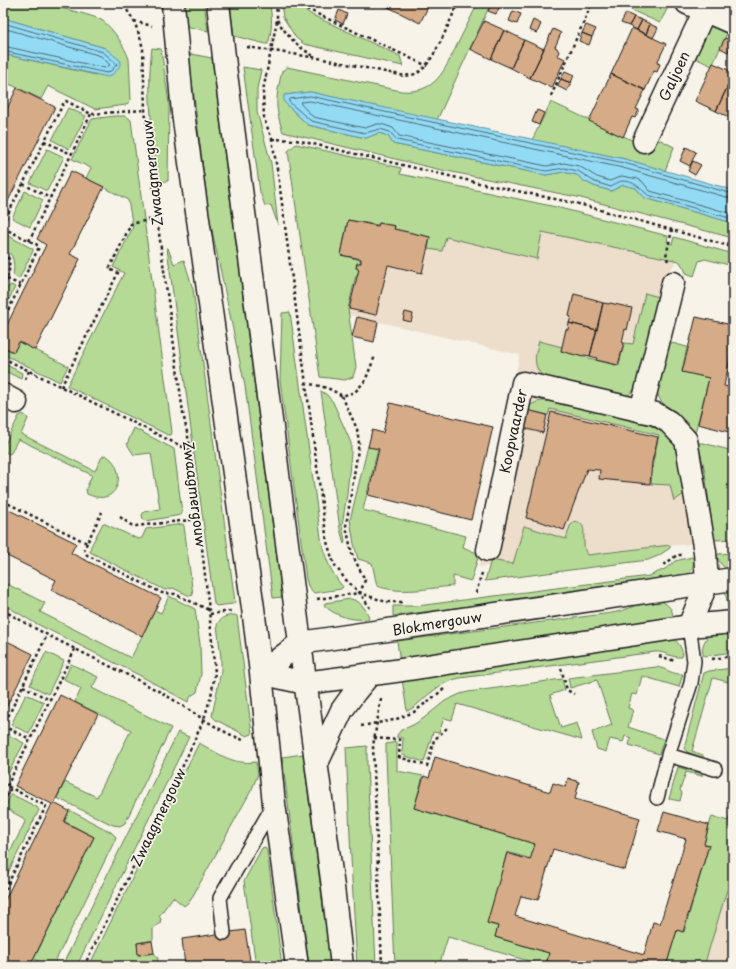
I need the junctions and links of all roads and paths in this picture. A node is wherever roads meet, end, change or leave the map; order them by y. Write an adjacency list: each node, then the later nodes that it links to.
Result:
1 (117, 3): 16 (path, Zwaagmergouw)
2 (173, 3): 68 (street)
3 (218, 3): 59 (street)
4 (275, 3): 9 (path)
5 (305, 3): 14 (path)
6 (458, 3): 14 (path)
7 (592, 3): 15 (path)
8 (696, 7): 10 (street, Galjoen); 20 (street, Galjoen)
9 (277, 20): 12 (path); 13 (path)
10 (733, 24)
11 (243, 46): 12 (path)
12 (272, 51): 13 (path); 18 (path)
13 (318, 58): 14 (path)
14 (427, 66)
15 (551, 96)
16 (145, 110): 17 (path); 24 (path, Zwaagmergouw)
17 (91, 114): 19 (path); 21 (path)
18 (272, 139): 27 (path); 38 (path)
19 (44, 141): 21 (path); 22 (path)
20 (644, 141)
21 (71, 154): 23 (path)
22 (23, 184): 23 (path); 25 (path)
23 (50, 198): 28 (path)
24 (156, 218): 39 (path); 42 (path, Zwaagmergouw)
25 (3, 224)
26 (3, 228): 28 (path)
27 (672, 230): 29 (path); 32 (path)
28 (29, 241): 34 (path)
29 (733, 247)
30 (3, 253): 31 (path)
31 (7, 279): 33 (path); 34 (path)
32 (673, 283): 41 (street)
33 (3, 286)
34 (21, 286): 35 (path)
35 (3, 321)
36 (375, 356): 40 (path)
37 (3, 358): 39 (path)
38 (305, 383): 40 (path); 51 (path)
39 (62, 387): 42 (path)
40 (342, 396): 51 (path)
41 (641, 411): 48 (street, Koopvaarder); 50 (street, Koopvaarder)
42 (191, 451): 46 (path, Zwaagmergouw)
43 (3, 501): 47 (path)
44 (102, 512): 47 (path)
45 (120, 517): 46 (path)
46 (199, 519): 55 (path, Zwaagmergouw)
47 (87, 543): 55 (path)
48 (488, 550)
49 (733, 579): 50 (street, Blokmergouw)
50 (707, 583): 57 (street, Koopvaarder); 59 (street, Blokmergouw)
51 (360, 593): 52 (path); 53 (path)
52 (372, 596)
53 (370, 609)
54 (3, 610): 58 (path)
55 (209, 610): 76 (path, Zwaagmergouw)
56 (733, 622): 57 (street)
57 (690, 626): 69 (street); 82 (lane)
58 (47, 635): 60 (path); 71 (path)
59 (300, 643): 68 (street, Blokmergouw); 70 (street)
60 (74, 649): 75 (path); 76 (path)
61 (657, 655): 64 (path)
62 (733, 656): 63 (path)
63 (705, 660)
64 (676, 662)
65 (568, 667): 66 (path)
66 (561, 668): 67 (path); 73 (path)
67 (554, 669)
68 (261, 673): 70 (street); 90 (street)
69 (370, 674): 70 (street); 83 (street)
70 (305, 683): 83 (street)
71 (23, 686): 75 (path); 78 (path)
72 (445, 688): 77 (path)
73 (574, 694)
74 (382, 695): 77 (path)
75 (50, 700): 81 (path)
76 (204, 719): 93 (path, Zwaagmergouw)
77 (376, 724): 80 (path)
78 (3, 727): 81 (path)
79 (448, 727): 80 (path)
80 (374, 738): 96 (path)
81 (30, 740): 86 (path)
82 (668, 755): 84 (lane); 88 (lane)
83 (317, 763): 95 (street)
84 (715, 769)
85 (3, 784): 86 (path)
86 (7, 786): 87 (path)
87 (11, 788): 89 (path); 91 (path)
88 (657, 798)
89 (3, 802)
90 (274, 804): 92 (lane); 94 (street)
91 (3, 894)
92 (224, 933)
93 (84, 966)
94 (297, 966)
95 (342, 966)
96 (382, 966)

